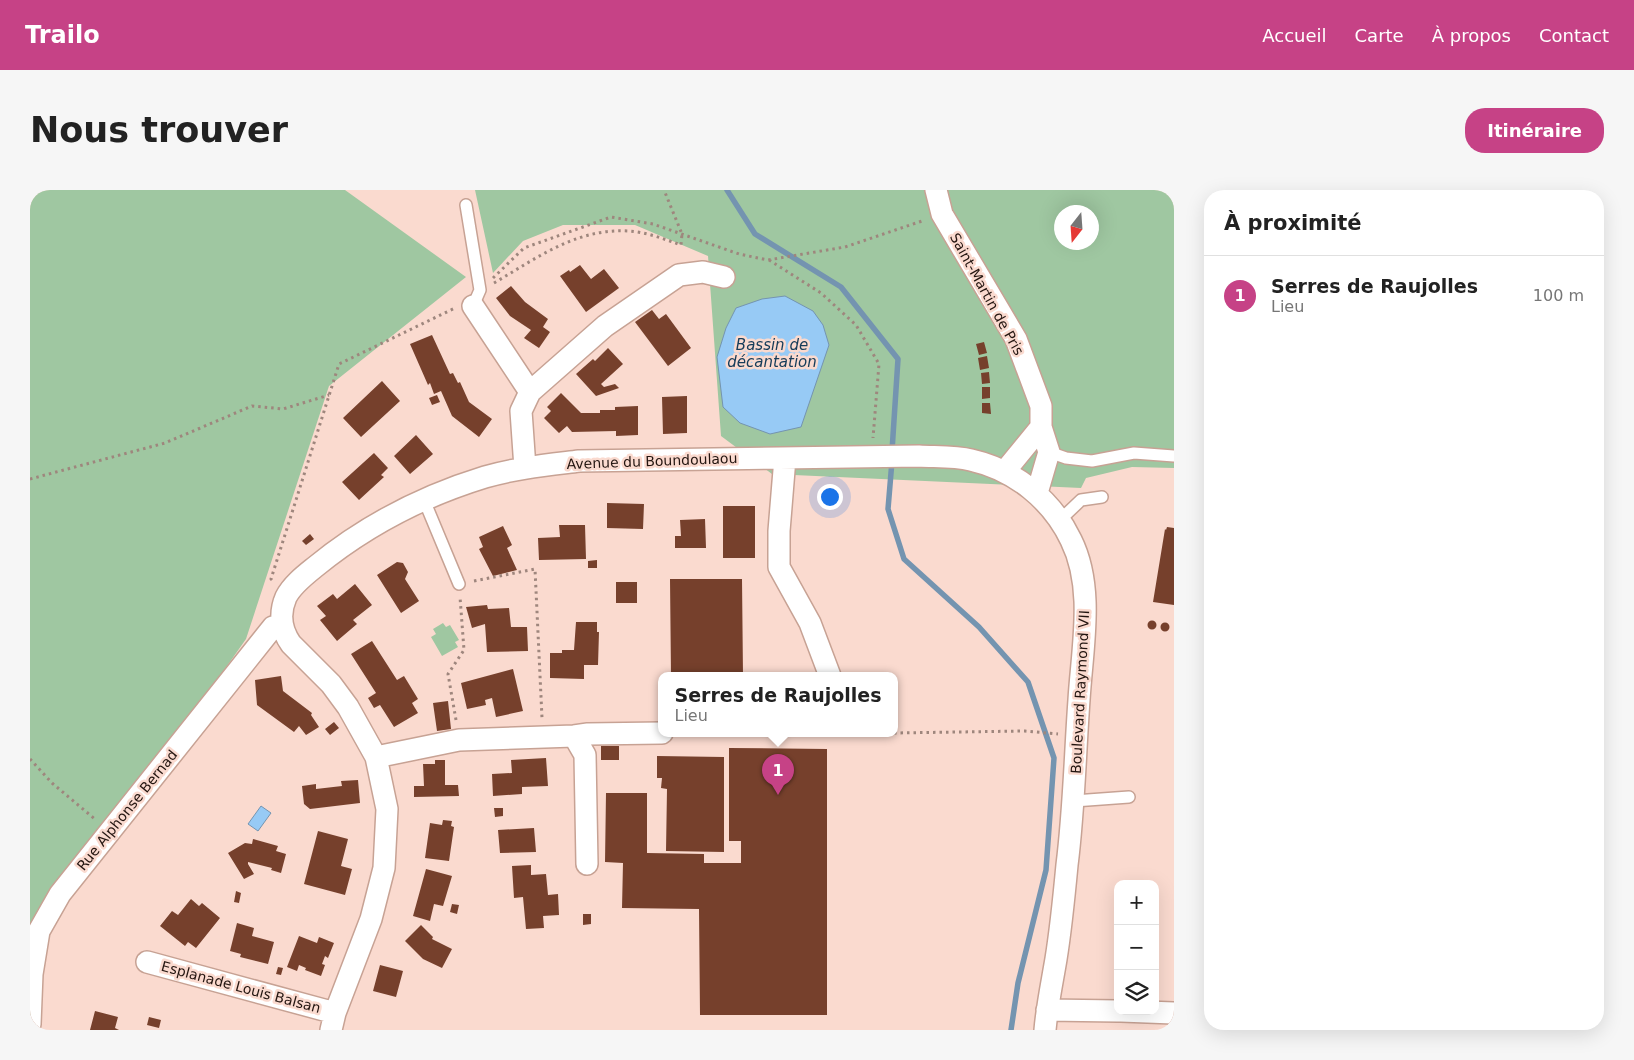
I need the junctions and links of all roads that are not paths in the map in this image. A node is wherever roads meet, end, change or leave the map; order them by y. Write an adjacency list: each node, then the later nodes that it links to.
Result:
1 (936, 190): 6 (street, Saint-Martin de Pris)
2 (466, 205): 4 (lane)
3 (724, 277): 5 (street)
4 (477, 298): 5 (street)
5 (530, 392): 11 (street)
6 (1035, 435): 7 (street, Saint-Martin de Pris); 12 (street)
7 (1048, 452): 9 (lane); 13 (street)
8 (870, 456): 10 (street, Avenue du Boundoulaou); 12 (street, Boulevard Raymond VII)
9 (1174, 456)
10 (785, 458): 11 (street, Avenue du Boundoulaou); 19 (street)
11 (525, 468): 15 (street, Avenue du Boundoulaou)
12 (1005, 472): 13 (street, Boulevard Raymond VII)
13 (1037, 493): 16 (street, Boulevard Raymond VII)
14 (1102, 497): 16 (lane)
15 (424, 500): 17 (lane); 18 (street, Avenue du Boundoulaou)
16 (1060, 520): 24 (street, Boulevard Raymond VII)
17 (459, 584)
18 (282, 626): 22 (street); 32 (street, Rue Alphonse Bernad)
19 (828, 672)
20 (658, 733): 21 (street)
21 (574, 736): 22 (street); 25 (street)
22 (376, 757): 31 (street)
23 (1129, 797): 24 (lane)
24 (1074, 801): 30 (street, Boulevard Raymond VII)
25 (587, 864)
26 (147, 962): 31 (street, Esplanade Louis Balsan)
27 (1114, 1012): 30 (street)
28 (1159, 1012): 29 (street)
29 (1174, 1013)
30 (1046, 1020)
31 (333, 1021)
32 (30, 1024)

